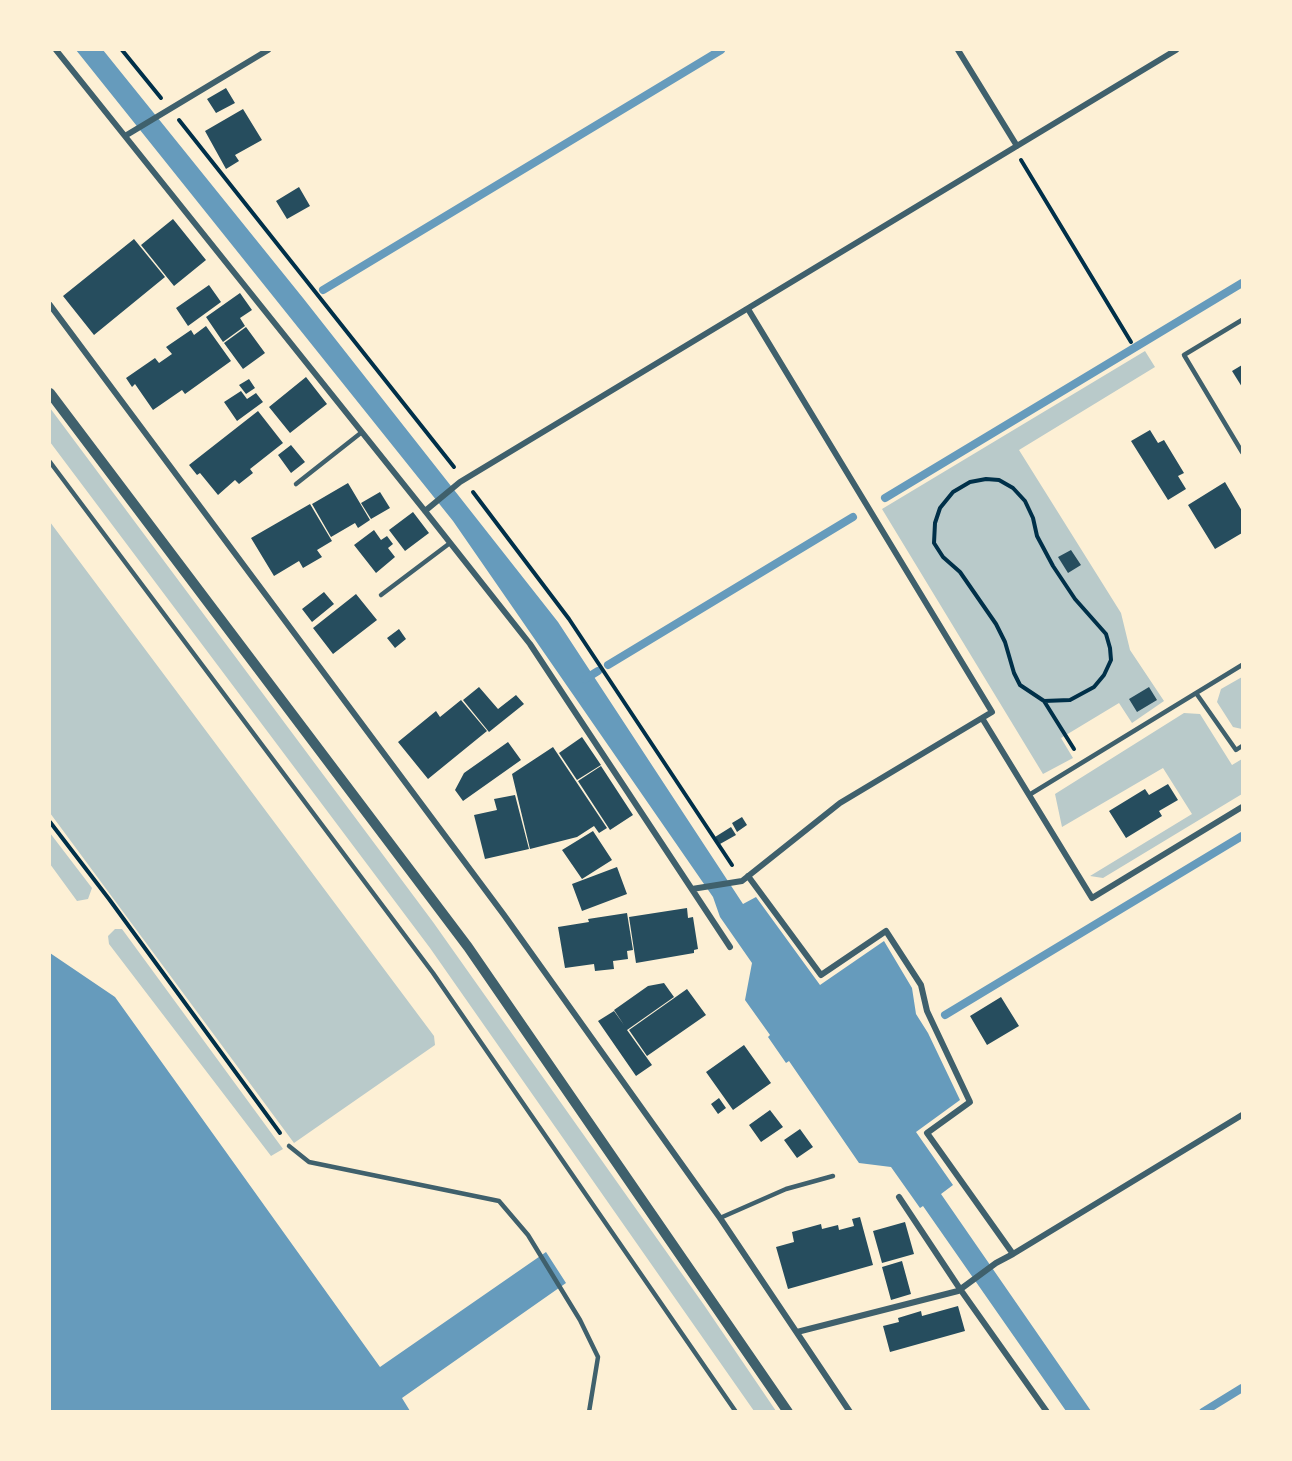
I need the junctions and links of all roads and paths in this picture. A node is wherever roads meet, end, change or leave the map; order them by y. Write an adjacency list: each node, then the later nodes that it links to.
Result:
1 (56, 50): 7 (street)
2 (122, 50): 6 (path)
3 (268, 50): 6 (street)
4 (958, 50): 8 (street)
5 (1176, 50): 8 (street)
6 (168, 110): 7 (street); 17 (path)
7 (129, 134): 14 (street)
8 (1015, 147): 10 (street); 12 (path)
9 (50, 305): 38 (street)
10 (748, 309): 17 (street); 25 (street)
11 (1242, 320): 15 (lane)
12 (1131, 342)
13 (50, 393): 44 (street)
14 (362, 432): 18 (lane); 19 (street)
15 (1242, 452)
16 (50, 462): 43 (lane)
17 (462, 481): 19 (street); 31 (path)
18 (296, 484)
19 (428, 509): 20 (street)
20 (450, 543): 21 (lane); 32 (street)
21 (381, 595)
22 (1242, 665): 23 (lane)
23 (1196, 693): 26 (lane); 27 (lane)
24 (1044, 701): 24 (path); 27 (path)
25 (982, 718): 28 (street); 31 (street)
26 (1242, 746)
27 (1082, 762): 28 (lane)
28 (1029, 795): 29 (street)
29 (1242, 807)
30 (50, 822): 35 (path)
31 (745, 878): 32 (street); 39 (street)
32 (693, 889): 33 (street)
33 (730, 946)
34 (1242, 1115): 39 (street)
35 (289, 1146): 42 (lane)
36 (833, 1176): 38 (lane)
37 (899, 1197): 40 (street)
38 (720, 1218): 41 (street)
39 (1013, 1254): 40 (street)
40 (960, 1289): 41 (street); 46 (street)
41 (797, 1332): 45 (street)
42 (589, 1412)
43 (736, 1412)
44 (788, 1412)
45 (850, 1412)
46 (1047, 1412)

